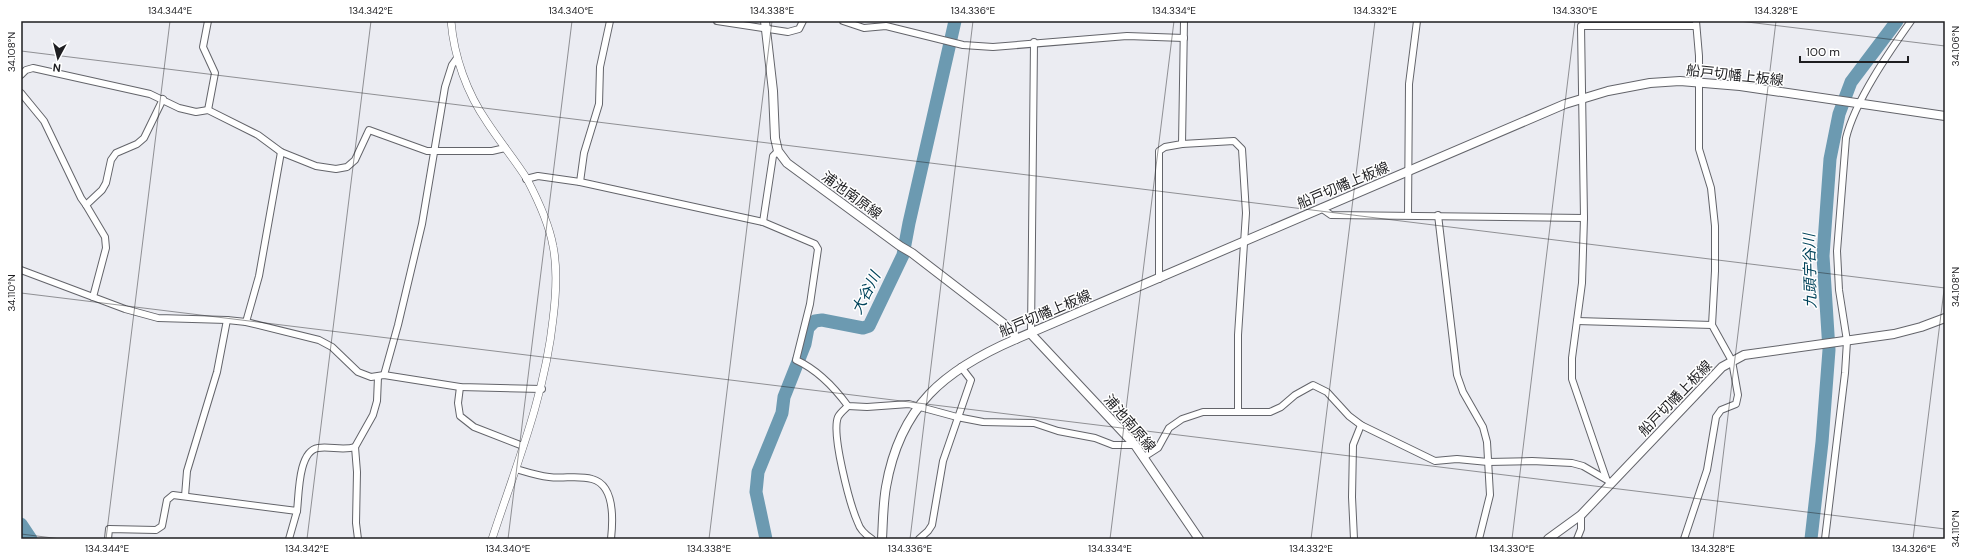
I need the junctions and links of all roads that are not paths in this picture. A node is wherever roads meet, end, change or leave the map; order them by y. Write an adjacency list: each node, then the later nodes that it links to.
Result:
1 (208, 21): 22 (street)
2 (451, 21): 15 (street)
3 (610, 21): 31 (street)
4 (717, 21): 12 (street)
5 (803, 21): 12 (street)
6 (843, 21): 14 (street)
7 (1184, 21): 13 (street)
8 (1417, 21): 29 (street)
9 (1911, 21): 21 (street)
10 (1638, 23): 11 (street); 19 (street)
11 (1696, 24): 17 (street)
12 (765, 25): 27 (main road)
13 (1184, 38): 14 (street); 24 (street)
14 (1034, 42): 47 (street)
15 (457, 58): 25 (street); 26 (street)
16 (21, 75): 20 (street)
17 (1700, 82): 19 (main road, 船戸切幡上板線); 21 (main road, 船戸切幡上板線); 46 (street)
18 (21, 92): 32 (street)
19 (1582, 98): 29 (main road, 船戸切幡上板線); 36 (street)
20 (163, 99): 22 (street); 32 (street)
21 (1857, 104): 23 (main road, 船戸切幡上板線); 49 (street)
22 (208, 110): 28 (street)
23 (1945, 116)
24 (1182, 144): 38 (street); 40 (street)
25 (505, 148): 26 (street); 30 (street)
26 (434, 151): 28 (street); 52 (street)
27 (778, 151): 37 (street); 48 (main road, 浦池南原線)
28 (281, 152): 45 (street)
29 (1410, 170): 33 (main road, 船戸切幡上板線); 34 (street)
30 (526, 179): 31 (street); 54 (street)
31 (580, 182): 37 (street)
32 (86, 205): 41 (street)
33 (1321, 208): 34 (street); 38 (main road, 船戸切幡上板線)
34 (1408, 215): 35 (street)
35 (1438, 215): 36 (street); 64 (street)
36 (1584, 218): 44 (street)
37 (763, 222): 55 (street)
38 (1245, 240): 40 (main road, 船戸切幡上板線); 57 (street)
39 (21, 270): 41 (street)
40 (1159, 279): 47 (main road, 船戸切幡上板線)
41 (93, 297): 43 (street)
42 (1945, 318): 49 (main road, 船戸切幡上板線)
43 (227, 320): 45 (street); 67 (street)
44 (1577, 321): 46 (street); 66 (street)
45 (246, 322): 52 (street)
46 (1712, 325): 50 (street)
47 (1031, 334): 48 (main road, 船戸切幡上板線); 60 (main road, 浦池南原線)
48 (1016, 339): 51 (main road, 船戸切幡上板線)
49 (1843, 342): 50 (main road, 船戸切幡上板線); 84 (street)
50 (1732, 361): 66 (main road, 船戸切幡上板線); 83 (street)
51 (961, 367): 56 (main road, 船戸切幡上板線); 58 (street)
52 (381, 376): 53 (street); 62 (street)
53 (460, 386): 54 (street); 61 (street)
54 (542, 388): 61 (street)
55 (848, 406): 56 (street); 75 (street)
56 (919, 406): 58 (street); 76 (main road, 船戸切幡上板線)
57 (1238, 410): 59 (street); 63 (street)
58 (957, 417): 60 (street); 77 (street)
59 (1361, 425): 64 (street); 79 (street)
60 (1135, 445): 63 (main road, 浦池南原線)
61 (523, 446): 65 (street)
62 (355, 447): 68 (street); 72 (street)
63 (1144, 457): 78 (main road, 浦池南原線)
64 (1488, 462): 66 (street); 80 (street)
65 (516, 469): 73 (street); 74 (street)
66 (1608, 482): 69 (main road, 船戸切幡上板線)
67 (185, 496): 68 (street); 70 (street)
68 (297, 511): 71 (street)
69 (1581, 515): 81 (main road, 船戸切幡上板線); 82 (street)
70 (108, 539)
71 (289, 539)
72 (358, 539)
73 (492, 539)
74 (611, 539)
75 (872, 539)
76 (882, 539)
77 (919, 539)
78 (1199, 539)
79 (1354, 539)
80 (1479, 539)
81 (1548, 539)
82 (1577, 539)
83 (1684, 539)
84 (1825, 539)

